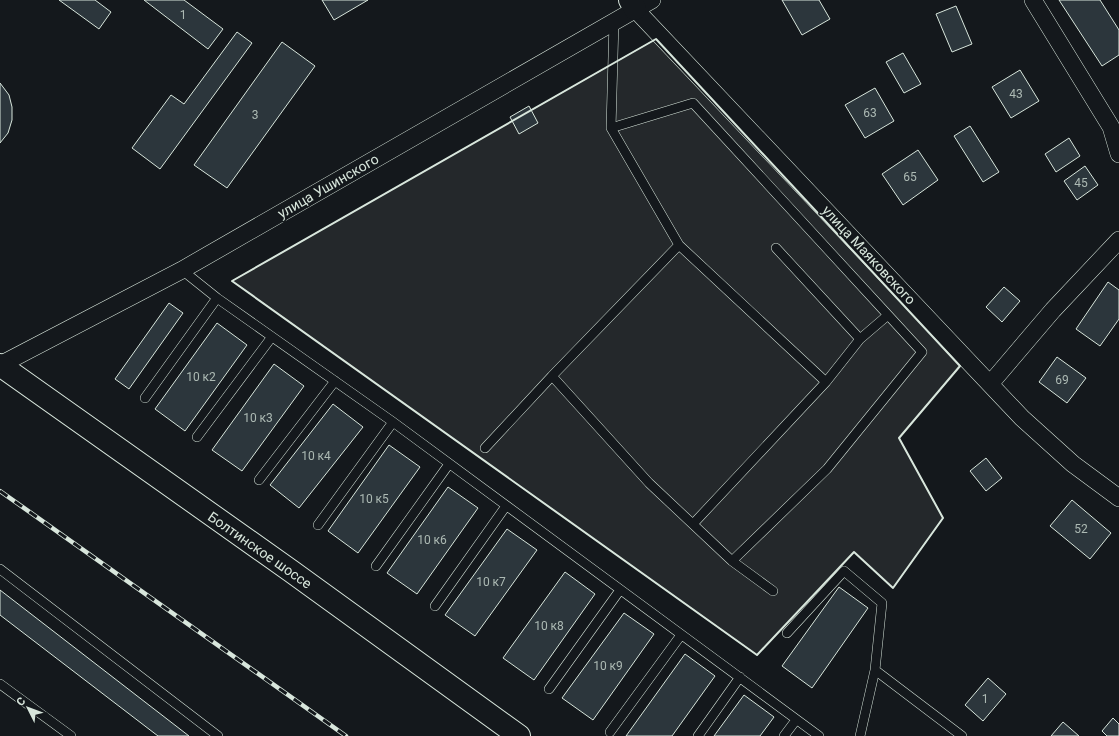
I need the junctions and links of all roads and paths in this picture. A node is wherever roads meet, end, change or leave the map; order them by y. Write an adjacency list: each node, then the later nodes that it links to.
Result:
1 (1033, 0): 5 (street)
2 (639, 3): 3 (street, улица Ушинского); 18 (street, улица Маяковского)
3 (614, 21): 4 (lane); 9 (street, улица Ушинского)
4 (611, 128): 7 (lane); 11 (lane)
5 (1119, 154)
6 (1119, 240): 18 (street)
7 (679, 245): 15 (lane); 17 (lane)
8 (776, 248): 13 (lane)
9 (182, 270): 10 (lane); 14 (street, улица Ушинского)
10 (217, 298): 12 (lane); 19 (lane)
11 (888, 315): 13 (lane); 29 (lane)
12 (271, 338): 16 (lane); 21 (lane)
13 (860, 339): 17 (lane)
14 (0, 365): 45 (main road, Болтинское шоссе)
15 (552, 376): 22 (lane); 27 (lane)
16 (335, 381): 20 (lane); 24 (lane)
17 (826, 382): 27 (lane)
18 (990, 384): 25 (street, улица Маяковского)
19 (145, 398)
20 (392, 422): 23 (lane); 28 (lane)
21 (197, 437)
22 (485, 448)
23 (449, 464): 26 (lane); 30 (lane)
24 (260, 480)
25 (1119, 498)
26 (506, 506): 32 (lane); 34 (lane)
27 (693, 524): 29 (lane)
28 (318, 525)
29 (732, 561): 33 (lane)
30 (376, 566)
31 (0, 569): 44 (lane)
32 (620, 590): 36 (lane); 40 (lane)
33 (773, 591)
34 (435, 606)
35 (787, 633): 37 (lane)
36 (681, 635): 38 (lane); 42 (lane)
37 (875, 670): 49 (lane); 50 (lane)
38 (740, 677): 41 (lane); 46 (lane)
39 (0, 684): 43 (lane)
40 (549, 689)
41 (796, 720): 47 (lane); 48 (lane)
42 (610, 732)
43 (71, 736)
44 (218, 736)
45 (519, 736)
46 (698, 736)
47 (784, 736)
48 (819, 736)
49 (860, 736)
50 (962, 736)

